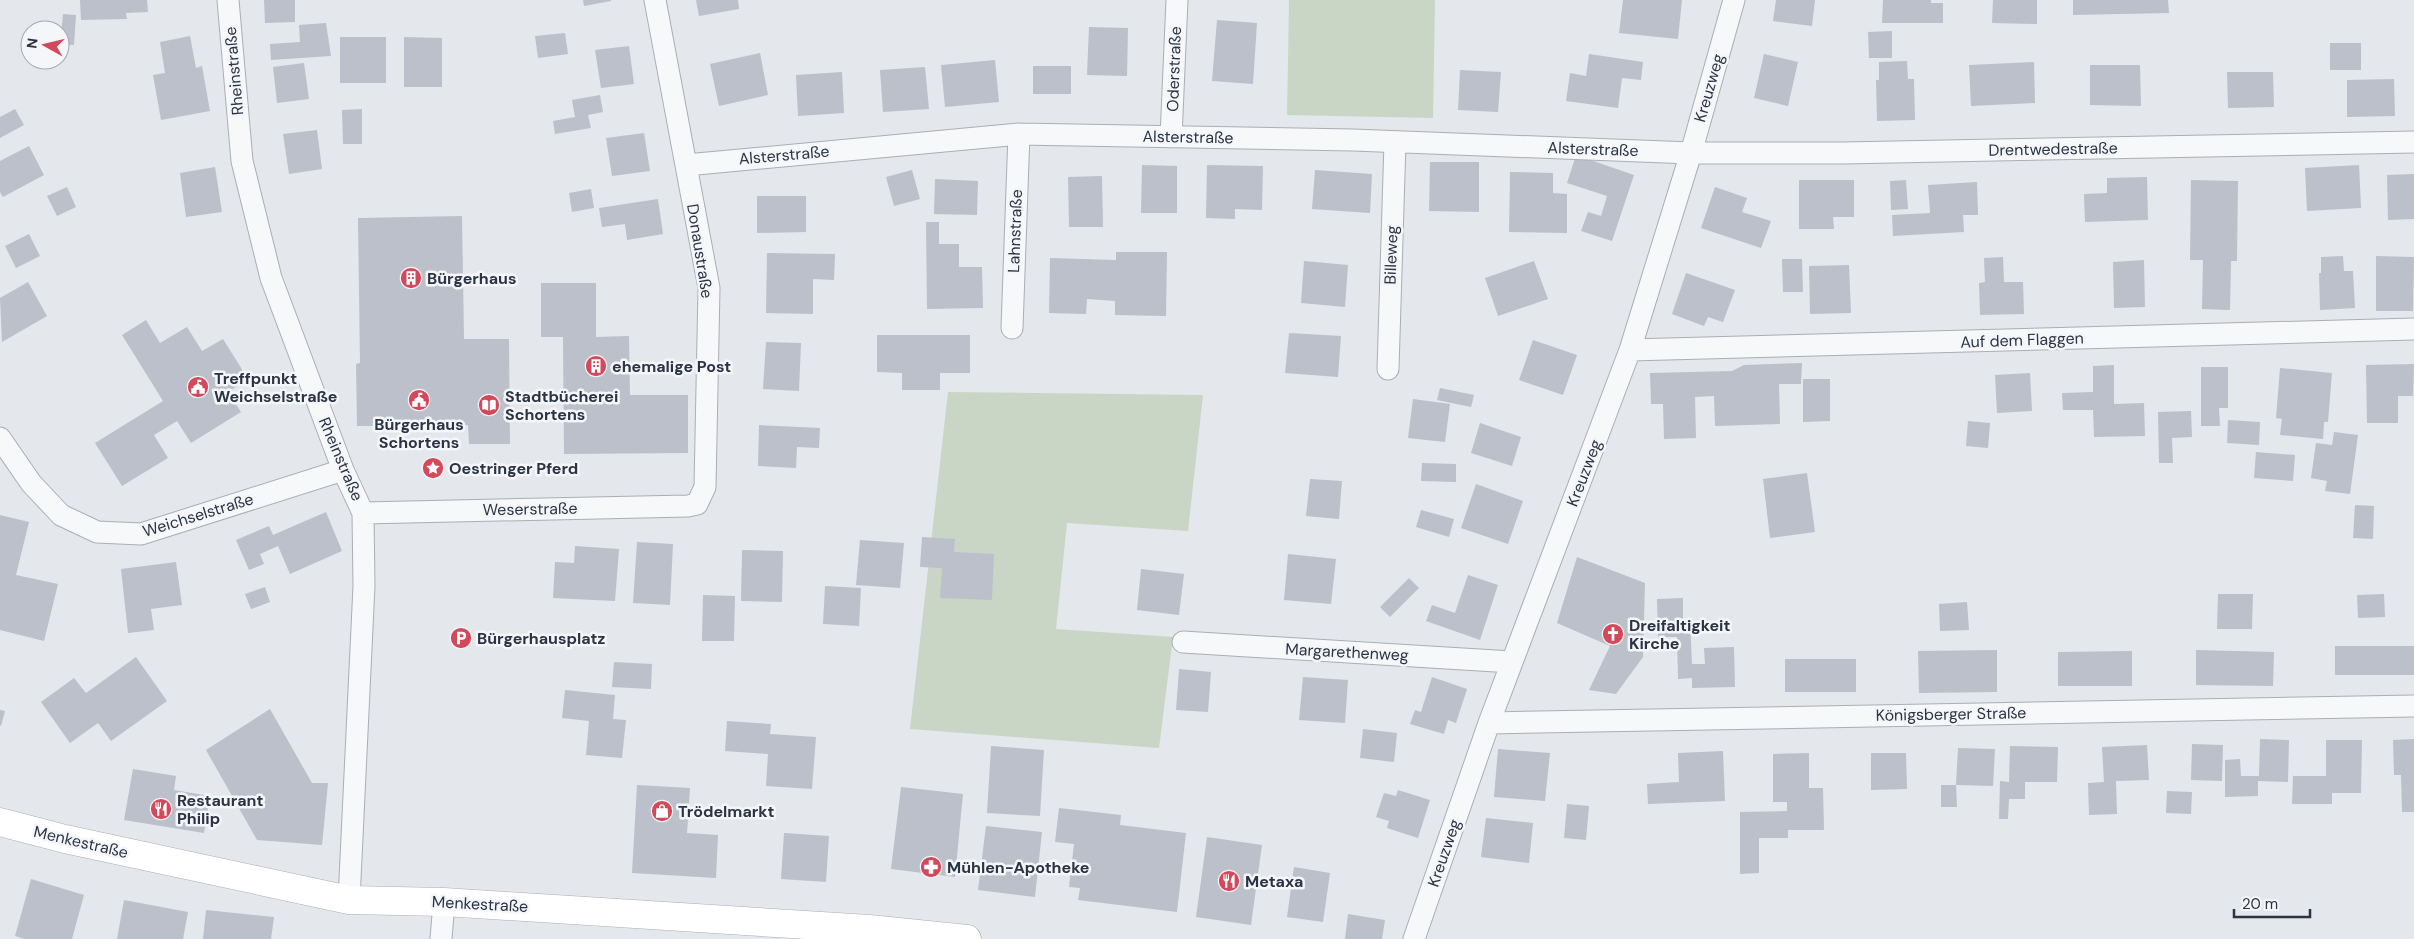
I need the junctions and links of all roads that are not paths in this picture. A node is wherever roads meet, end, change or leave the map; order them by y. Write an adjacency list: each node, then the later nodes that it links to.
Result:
1 (228, 0): 16 (street, Rheinstraße)
2 (655, 0): 10 (street, Donaustraße)
3 (1177, 0): 6 (street, Oderstraße)
4 (1734, 0): 9 (street, Kreuzweg)
5 (1019, 134): 6 (street, Alsterstraße); 10 (street, Alsterstraße); 11 (street, Lahnstraße)
6 (1171, 137): 7 (street, Alsterstraße)
7 (1395, 142): 9 (street, Alsterstraße); 14 (street, Billeweg)
8 (2414, 142): 9 (street, Drentwedestraße)
9 (1691, 153): 13 (street, Kreuzweg)
10 (686, 164): 17 (street, Donaustraße)
11 (1012, 328)
12 (2414, 329): 13 (street, Auf dem Flaggen)
13 (1630, 350): 20 (street, Kreuzweg)
14 (1388, 368)
15 (0, 438): 16 (street, Weichselstraße)
16 (343, 470): 18 (street, Rheinstraße)
17 (697, 504): 18 (street, Weserstraße)
18 (363, 513): 24 (street, Rheinstraße)
19 (1183, 642): 20 (street, Margarethenweg)
20 (1512, 662): 22 (street, Kreuzweg)
21 (2414, 706): 22 (street, Königsberger Straße)
22 (1489, 723): 28 (street, Kreuzweg)
23 (0, 822): 24 (street, Menkestraße)
24 (349, 900): 25 (street, Menkestraße)
25 (444, 902): 26 (street); 27 (street, Menkestraße)
26 (441, 939)
27 (967, 939)
28 (1414, 939)

